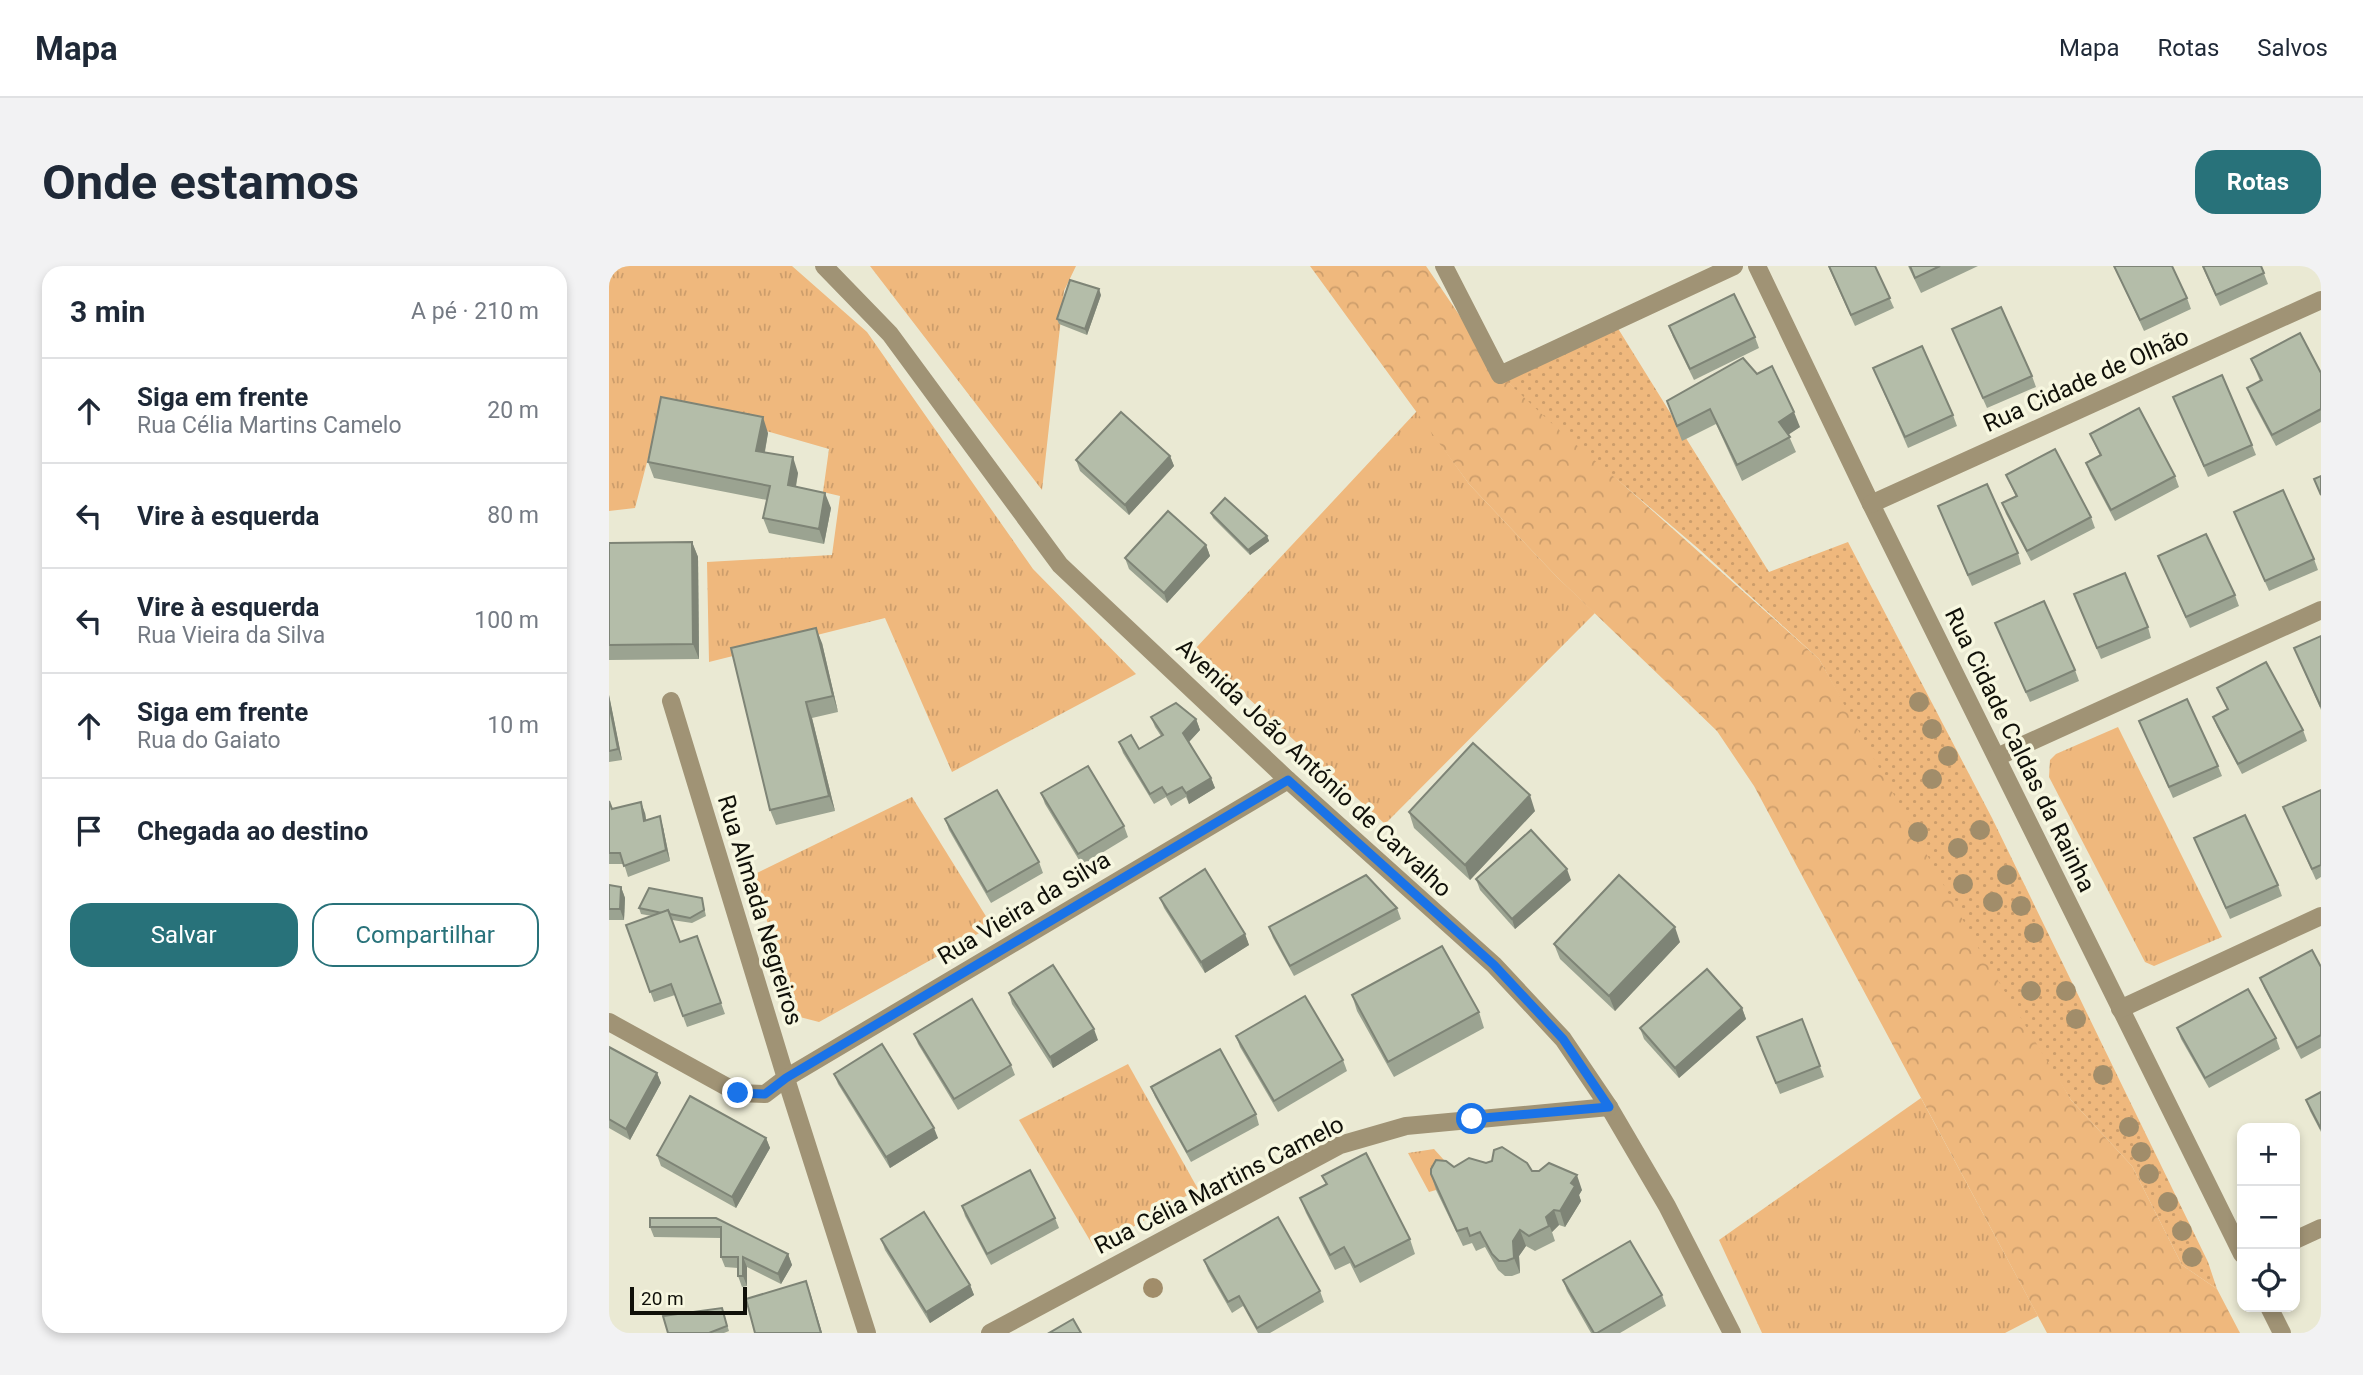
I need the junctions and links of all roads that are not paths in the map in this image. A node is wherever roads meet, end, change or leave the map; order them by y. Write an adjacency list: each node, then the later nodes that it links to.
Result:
1 (824, 266): 10 (street, Avenida João António de Carvalho)
2 (1444, 266): 3 (street)
3 (1734, 266)
4 (1757, 266): 6 (street, Rua Cidade Caldas da Rainha)
5 (2321, 300): 6 (street, Rua Cidade de Olhão)
6 (1871, 504): 9 (street, Rua Cidade Caldas da Rainha)
7 (2321, 610): 9 (street)
8 (671, 701): 14 (street, Rua Almada Negreiros)
9 (1997, 757): 12 (street, Rua Cidade Caldas da Rainha)
10 (1288, 780): 14 (street, Rua Vieira da Silva); 15 (street, Avenida João António de Carvalho)
11 (2321, 916): 12 (street)
12 (2120, 1009): 18 (street, Rua Cidade Caldas da Rainha)
13 (609, 1022): 14 (street, Rua Vieira da Silva)
14 (786, 1078): 20 (street, Rua Almada Negreiros)
15 (1609, 1107): 21 (street, Rua Célia Martins Camelo); 22 (street, Avenida João António de Carvalho)
16 (2321, 1228): 17 (street)
17 (2300, 1238)
18 (2240, 1249)
19 (2272, 1312): 23 (street)
20 (867, 1333)
21 (990, 1333)
22 (1732, 1333)
23 (2282, 1333)

